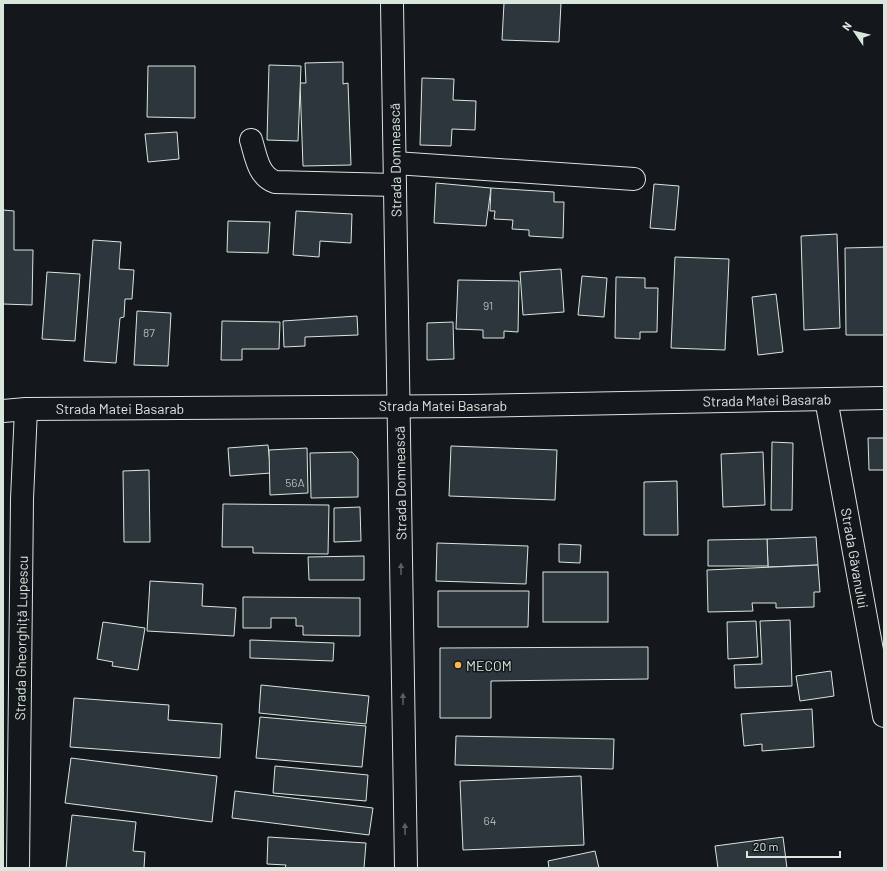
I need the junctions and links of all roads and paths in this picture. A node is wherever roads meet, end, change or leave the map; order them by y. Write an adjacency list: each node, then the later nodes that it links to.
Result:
1 (392, 3): 3 (street, Strada Domnească)
2 (250, 140): 5 (street)
3 (395, 164): 4 (street); 5 (street, Strada Domnească)
4 (634, 180)
5 (395, 185): 8 (street, Strada Domnească)
6 (884, 398): 7 (street, Strada Matei Basarab)
7 (826, 399): 8 (street, Strada Matei Basarab); 11 (street, Strada Găvanului)
8 (399, 406): 9 (street, Strada Matei Basarab); 13 (street, Strada Domnească, one-way to 8)
9 (26, 409): 10 (street, Strada Matei Basarab); 12 (street, Strada Gheorghiță Lupescu)
10 (3, 411)
11 (884, 716)
12 (18, 868)
13 (406, 868)

